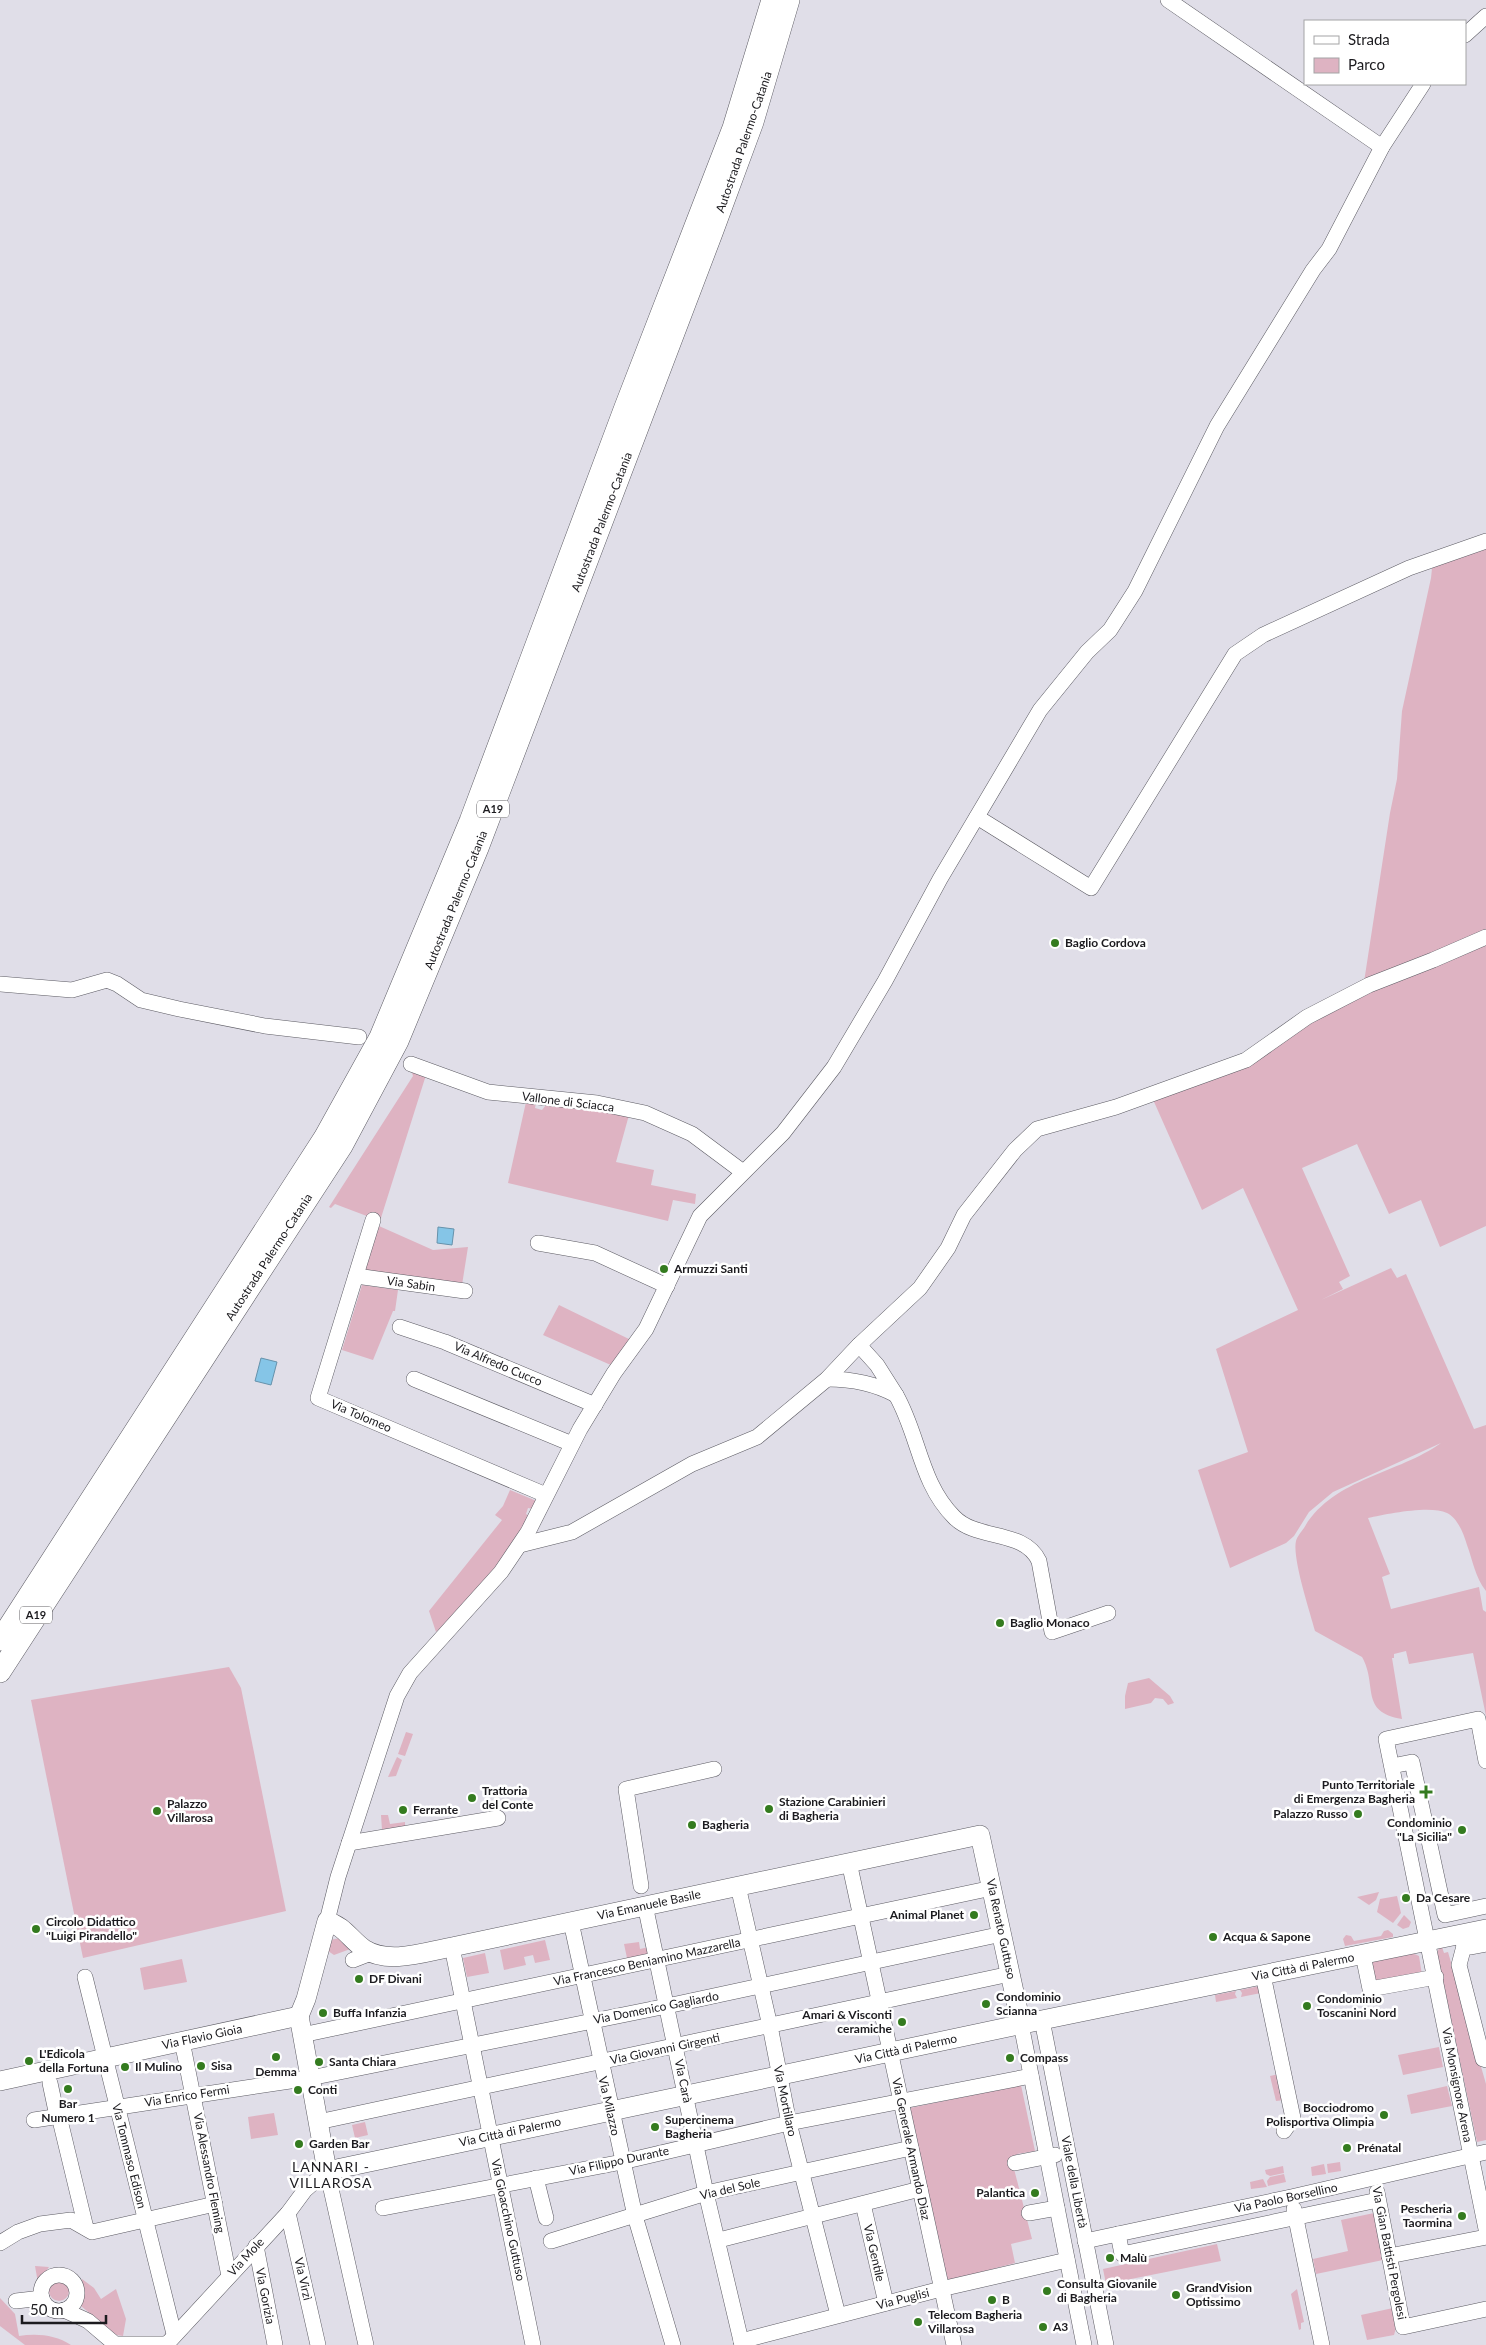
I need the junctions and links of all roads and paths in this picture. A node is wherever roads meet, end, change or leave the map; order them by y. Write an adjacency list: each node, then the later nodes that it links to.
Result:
1 (772, 0): 32 (highway, Autostrada Palermo-Catania / A19)
2 (789, 0): 33 (highway, Autostrada Palermo-Catania / A19)
3 (1168, 0): 7 (street)
4 (1486, 16): 5 (street)
5 (1466, 34)
6 (1422, 85): 7 (street)
7 (1382, 147): 9 (street)
8 (1486, 541): 9 (street)
9 (976, 817): 14 (street)
10 (1486, 937): 21 (street)
11 (0, 984): 12 (street)
12 (359, 1037)
13 (411, 1064): 14 (street, Vallone di Sciacca)
14 (743, 1172): 18 (street)
15 (374, 1220): 17 (street, Via Tolomeo)
16 (538, 1243): 18 (street)
17 (356, 1276): 19 (street, Via Sabin); 29 (street, Via Tolomeo)
18 (668, 1286): 27 (street)
19 (465, 1291)
20 (400, 1327): 27 (street, Via Alfredo Cucco)
21 (859, 1345): 22 (street); 24 (street)
22 (877, 1365): 25 (street); 26 (street)
23 (414, 1379): 28 (street)
24 (828, 1379): 25 (street); 30 (street)
25 (870, 1384): 26 (street)
26 (896, 1395): 31 (street)
27 (595, 1405): 28 (street)
28 (572, 1444): 29 (street)
29 (546, 1495): 30 (street)
30 (520, 1545): 41 (street)
31 (1108, 1613)
32 (0, 1640)
33 (0, 1672)
34 (1486, 1761): 35 (street, Via Monsignore Arena)
35 (1392, 1766): 37 (street); 38 (street, Via Monsignore Arena)
36 (714, 1770): 44 (street)
37 (1419, 1795): 38 (street); 43 (street)
38 (1399, 1799): 46 (street, Via Monsignore Arena)
39 (498, 1818): 41 (street)
40 (980, 1834): 42 (main road, Via Emanuele Basile); 47 (main road, Via Renato Guttuso)
41 (349, 1843): 51 (street)
42 (849, 1862): 45 (main road, Via Emanuele Basile); 50 (street, Via Generale Armando Diaz)
43 (1438, 1881): 46 (street); 49 (street)
44 (642, 1886)
45 (738, 1886): 48 (main road, Via Emanuele Basile); 55 (street, Via Mortillaro)
46 (1417, 1886): 57 (street, Via Monsignore Arena)
47 (992, 1888): 50 (street, Via Francesco Beniamino Mazzarella); 54 (main road, Via Renato Guttuso)
48 (645, 1905): 52 (main road, Via Emanuele Basile); 63 (street, Via Carà)
49 (1486, 1906)
50 (860, 1916): 55 (street, Via Francesco Beniamino Mazzarella); 64 (street, Via Generale Armando Diaz)
51 (327, 1921): 60 (main road, Via Emanuele Basile); 74 (main road)
52 (571, 1922): 59 (main road, Via Emanuele Basile); 66 (street, Via Milazzo)
53 (1486, 1929): 56 (main road, Via Città di Palermo)
54 (1002, 1934): 64 (street, Via Domenico Gagliardo); 65 (main road, Via Renato Guttuso)
55 (750, 1940): 63 (street, Via Francesco Beniamino Mazzarella); 70 (street, Via Mortillaro)
56 (1463, 1940): 57 (main road, Via Città di Palermo); 58 (street); 85 (street)
57 (1428, 1941): 61 (main road, Via Città di Palermo); 69 (street, Via Monsignore Arena)
58 (1486, 1944)
59 (452, 1947): 60 (main road, Via Emanuele Basile); 71 (street, Via Gioacchino Guttuso)
60 (371, 1952): 62 (street)
61 (1363, 1955): 67 (main road, Via Città di Palermo); 69 (street)
62 (353, 1960)
63 (657, 1960): 66 (street, Via Francesco Beniamino Mazzarella); 73 (street, Via Carà)
64 (870, 1962): 70 (street, Via Domenico Gagliardo); 72 (street, Via Generale Armando Diaz)
65 (1010, 1974): 72 (street, Via Giovanni Girgenti); 77 (main road, Via Renato Guttuso)
66 (582, 1975): 71 (street, Via Francesco Beniamino Mazzarella); 75 (street, Via Milazzo)
67 (1263, 1975): 76 (main road, Via Città di Palermo); 102 (street)
68 (85, 1977): 84 (street, Via Tommaso Edison)
69 (1436, 1978): 107 (street, Via Monsignore Arena)
70 (761, 1986): 73 (street, Via Domenico Gagliardo); 78 (street, Via Mortillaro)
71 (463, 2001): 79 (street, Via Francesco Beniamino Mazzarella); 81 (street, Via Gioacchino Guttuso)
72 (879, 2002): 78 (street, Via Giovanni Girgenti); 83 (street, Via Generale Armando Diaz)
73 (667, 2006): 75 (street, Via Domenico Gagliardo); 82 (street, Via Carà)
74 (299, 2016): 79 (main road); 80 (main road, Via Flavio Gioia)
75 (592, 2020): 81 (street, Via Domenico Gagliardo); 86 (street, Via Milazzo)
76 (1042, 2020): 77 (main road, Via Città di Palermo); 106 (street, Viale della Libertà)
77 (1021, 2024): 83 (main road, Via Città di Palermo); 88 (street, Viale della Libertà)
78 (770, 2026): 82 (street, Via Giovanni Girgenti); 87 (street, Via Mortillaro)
79 (302, 2035): 89 (main road)
80 (182, 2041): 84 (main road, Via Flavio Gioia); 93 (street, Via Alessandro Fleming)
81 (472, 2045): 89 (street, Via Domenico Gagliardo); 92 (street, Via Gioacchino Guttuso)
82 (676, 2047): 86 (street, Via Giovanni Girgenti); 94 (street, Via Carà)
83 (890, 2052): 87 (main road, Via Città di Palermo); 95 (street, Via Generale Armando Diaz)
84 (105, 2058): 90 (main road, Via Flavio Gioia); 96 (street, Via Tommaso Edison)
85 (1486, 2060)
86 (600, 2063): 92 (street, Via Giovanni Girgenti); 97 (street, Via Milazzo)
87 (779, 2076): 94 (main road, Via Città di Palermo); 101 (street, Via Mortillaro)
88 (1031, 2076): 95 (street, Via Filippo Durante); 108 (street, Viale della Libertà)
89 (310, 2078): 93 (street, Via Enrico Fermi); 100 (main road)
90 (0, 2081)
91 (50, 2084): 98 (street)
92 (481, 2088): 100 (street, Via Giovanni Girgenti); 103 (street, Via Gioacchino Guttuso)
93 (193, 2094): 96 (street, Via Enrico Fermi); 120 (street, Via Alessandro Fleming)
94 (687, 2095): 97 (main road, Via Città di Palermo); 104 (street, Via Carà)
95 (901, 2101): 101 (street, Via Filippo Durante); 105 (street, Via Generale Armando Diaz)
96 (117, 2107): 98 (street, Via Enrico Fermi); 130 (street, Via Tommaso Edison)
97 (611, 2111): 103 (main road, Via Città di Palermo); 109 (street, Via Milazzo)
98 (58, 2116): 99 (street, Via Enrico Fermi); 132 (street)
99 (34, 2120)
100 (318, 2122): 111 (main road)
101 (789, 2123): 104 (street, Via Filippo Durante); 112 (street, Via Mortillaro)
102 (1284, 2131)
103 (491, 2136): 111 (main road, Via Città di Palermo); 115 (street, Via Gioacchino Guttuso)
104 (696, 2144): 109 (street, Via Filippo Durante); 117 (street, Via Carà)
105 (911, 2148): 112 (street, Via del Sole); 116 (street, Via Generale Armando Diaz)
106 (1068, 2152): 108 (street); 137 (street, Viale della Libertà)
107 (1479, 2154): 114 (street, Via Paolo Borsellino); 131 (street, Via Monsignore Arena)
108 (1047, 2157): 110 (street); 123 (street, Viale della Libertà)
109 (622, 2162): 113 (street, Via Filippo Durante); 126 (street, Via Milazzo)
110 (1015, 2163)
111 (327, 2171): 124 (street, Via Mole); 157 (street)
112 (802, 2173): 117 (street, Via del Sole); 127 (street, Via Mortillaro)
113 (536, 2178): 115 (street, Via Filippo Durante); 129 (street)
114 (1374, 2178): 118 (street, Via Paolo Borsellino); 119 (street, Via Gian Battisti Pergolesi)
115 (501, 2186): 122 (street, Via Filippo Durante); 158 (street, Via Gioacchino Guttuso)
116 (920, 2189): 121 (street); 143 (street, Via Generale Armando Diaz)
117 (706, 2193): 126 (street, Via del Sole); 135 (street, Via Carà)
118 (1291, 2197): 128 (street); 133 (street, Via Paolo Borsellino)
119 (1378, 2200): 128 (street); 140 (street, Via Gian Battisti Pergolesi)
120 (215, 2204): 130 (street); 142 (street, Via Alessandro Fleming)
121 (863, 2204): 127 (street); 148 (street, Via Gentile)
122 (383, 2208)
123 (1057, 2208): 125 (street); 141 (street, Viale della Libertà)
124 (288, 2213): 139 (street, Via Mole); 156 (street, Via Virzì)
125 (1029, 2213)
126 (635, 2216): 136 (street, Via del Sole); 159 (street, Via Milazzo)
127 (812, 2216): 135 (street); 151 (street, Via Mortillaro)
128 (1295, 2217): 133 (street); 163 (street)
129 (546, 2218)
130 (146, 2220): 132 (street); 152 (street, Via Tommaso Edison)
131 (1486, 2229)
132 (89, 2230): 138 (street)
133 (1118, 2234): 137 (street, Via Paolo Borsellino)
134 (1486, 2237): 140 (street)
135 (719, 2240): 153 (street, Via Carà)
136 (551, 2241)
137 (1085, 2241): 144 (street, Viale della Libertà)
138 (0, 2243)
139 (256, 2246): 142 (street, Via Mole); 155 (street, Via Gorizia)
140 (1389, 2256): 149 (street, Via Gian Battisti Pergolesi)
141 (1067, 2260): 143 (street, Via Puglisi); 146 (street, Viale della Libertà)
142 (229, 2276): 152 (street, Via Mole)
143 (941, 2289): 148 (street, Via Puglisi); 160 (street, Via Generale Armando Diaz)
144 (1096, 2293): 146 (street); 162 (street, Viale della Libertà)
145 (42, 2298): 147 (street); 150 (street); 150 (street)
146 (1074, 2298): 161 (street, Viale della Libertà)
147 (16, 2301)
148 (886, 2303): 151 (street, Via Puglisi)
149 (1486, 2309)
150 (64, 2310): 154 (street)
151 (838, 2315): 153 (street, Via Puglisi)
152 (173, 2340): 154 (street)
153 (742, 2343)
154 (115, 2345)
155 (275, 2345)
156 (318, 2345)
157 (366, 2345)
158 (533, 2345)
159 (673, 2345)
160 (954, 2345)
161 (1084, 2345)
162 (1106, 2345)
163 (1322, 2345)

